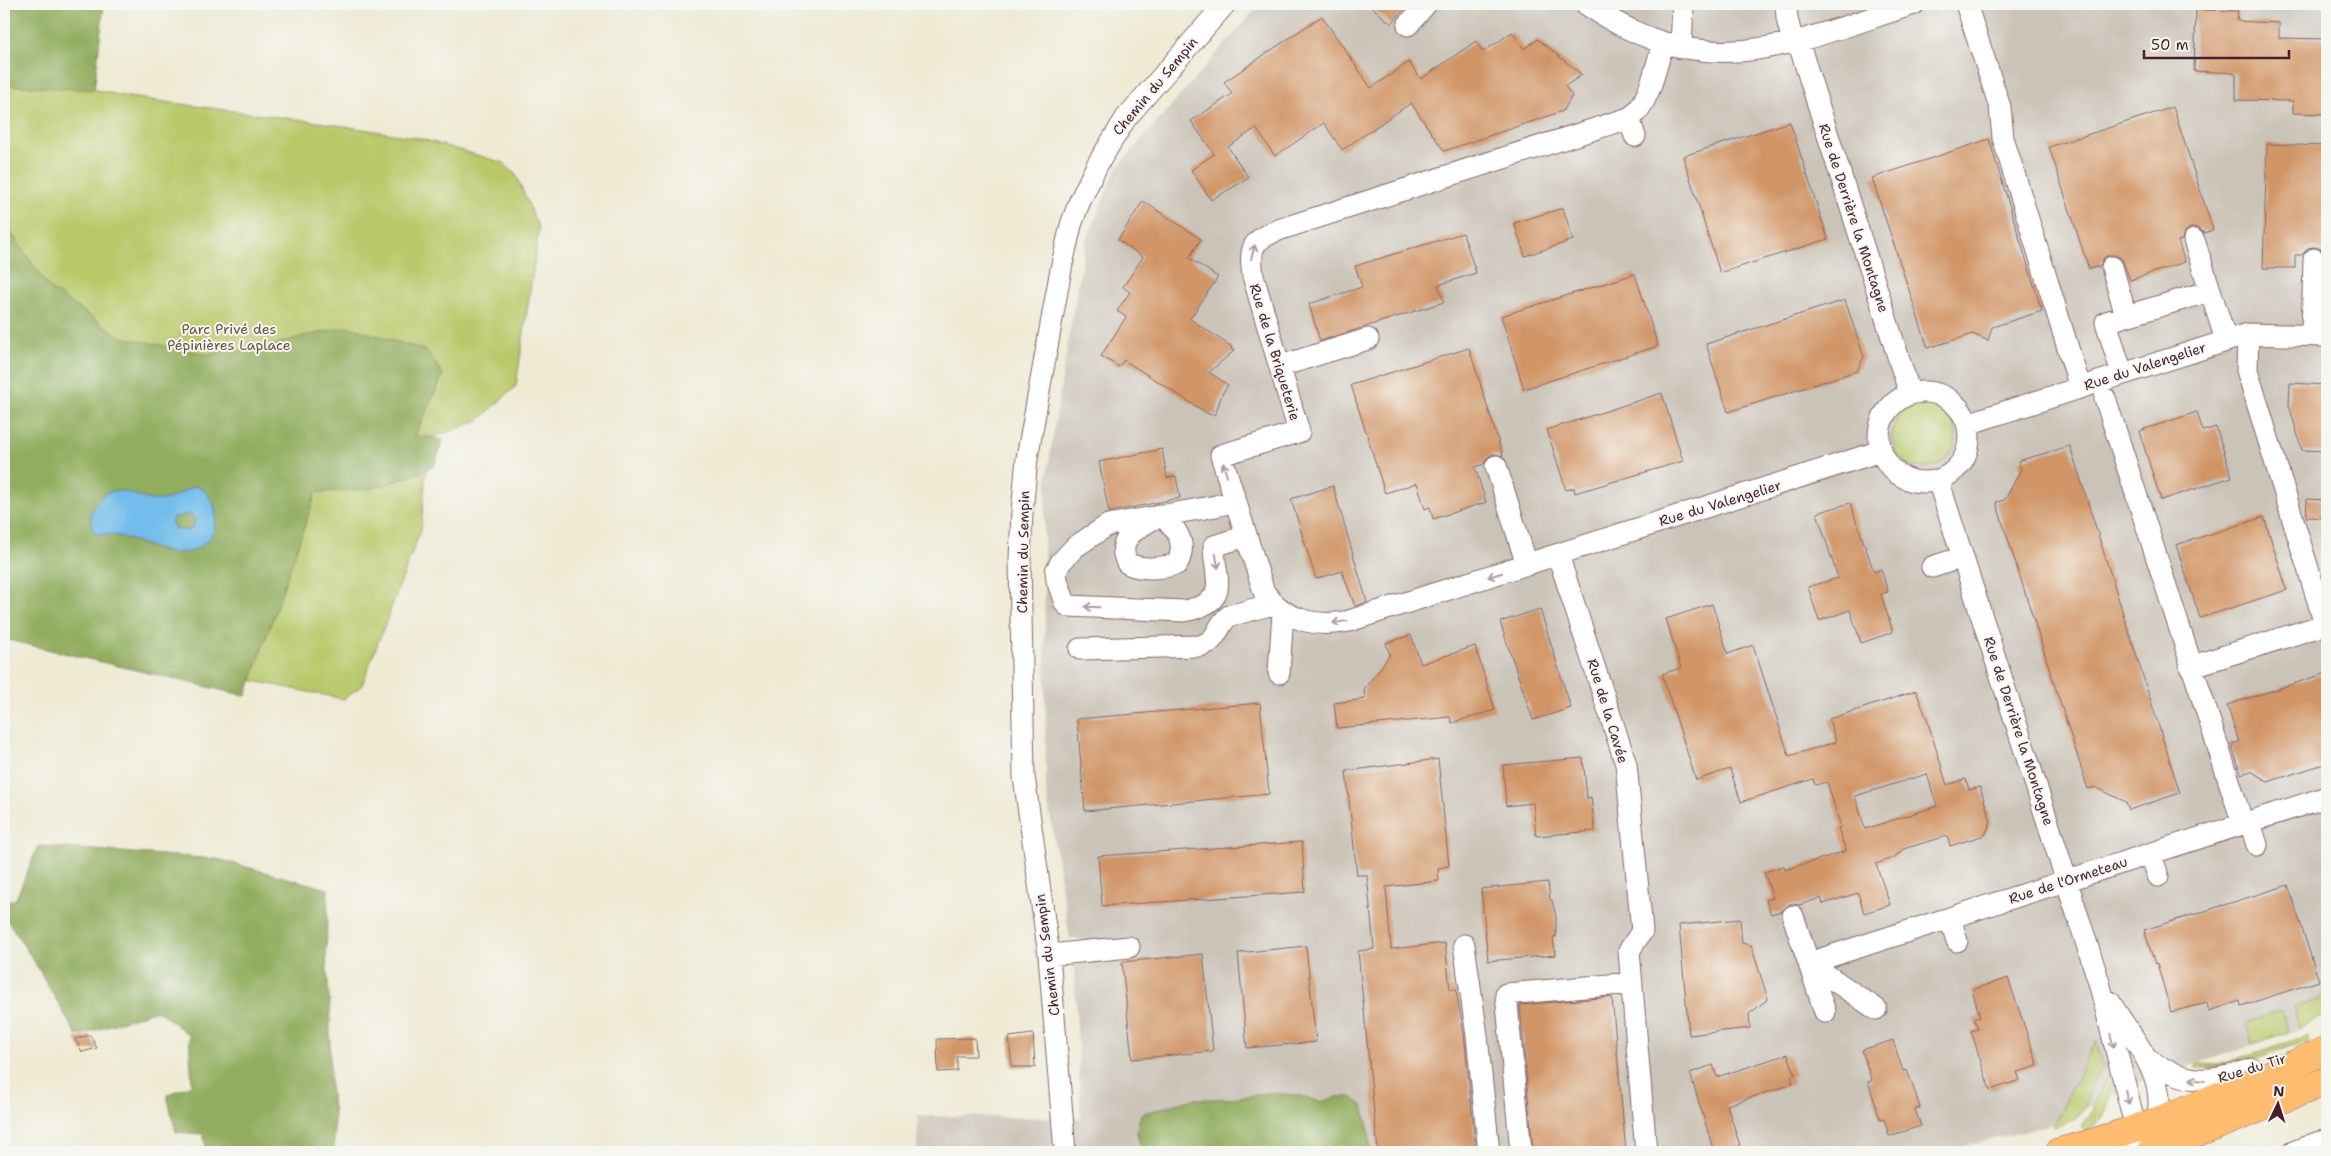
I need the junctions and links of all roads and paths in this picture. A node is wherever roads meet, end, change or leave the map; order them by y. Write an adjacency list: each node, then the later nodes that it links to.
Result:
1 (1225, 4): 52 (street, Chemin du Sempin)
2 (1426, 4): 9 (street)
3 (1586, 4): 11 (street)
4 (1683, 4): 11 (street, Rue de la Briqueterie)
5 (1786, 4): 10 (street, Rue de Derrière la Montagne)
6 (1914, 4): 8 (street)
7 (1966, 4): 23 (street)
8 (1861, 12): 10 (street)
9 (1408, 25)
10 (1795, 42): 11 (street); 24 (street, Rue de Derrière la Montagne)
11 (1672, 46): 21 (street, Rue de la Briqueterie, one-way to 11)
12 (2194, 240): 15 (street)
13 (2314, 259): 18 (street)
14 (2112, 267): 16 (street)
15 (2210, 291): 16 (street); 20 (street)
16 (2126, 316): 22 (street)
17 (2248, 334): 18 (street, Rue du Valengelier); 20 (street, Rue du Valengelier); 37 (street)
18 (2319, 336)
19 (1368, 339): 21 (street)
20 (2226, 340): 22 (street, Rue du Valengelier)
21 (1281, 366): 30 (street, Rue de la Briqueterie, one-way to 21)
22 (2122, 374): 23 (street, Rue du Valengelier)
23 (2080, 387): 26 (street, Rue du Valengelier)
24 (1910, 394): 26 (street); 27 (street)
25 (2105, 398): 39 (street)
26 (1967, 424): 29 (street)
27 (1881, 451): 29 (street); 32 (street, Rue du Valengelier)
28 (1496, 466): 34 (street)
29 (1938, 480): 33 (street, Rue de Derrière la Montagne)
30 (1234, 501): 31 (street, Rue de la Briqueterie); 31 (street, one-way to 30)
31 (1246, 536): 36 (street, Rue de la Briqueterie)
32 (1558, 554): 34 (street); 55 (street, Rue de la Cavée)
33 (1963, 557): 35 (street); 46 (street, Rue de Derrière la Montagne)
34 (1527, 565): 36 (street, one-way to 36)
35 (1932, 567)
36 (1278, 608): 38 (street); 40 (street)
37 (2326, 624): 39 (street)
38 (1080, 649)
39 (2190, 667): 42 (street)
40 (1279, 673)
41 (2327, 797): 42 (street, Rue de l'Ormeteau)
42 (2246, 823): 43 (street); 44 (street, Rue de l'Ormeteau)
43 (2256, 845)
44 (2151, 854): 45 (street); 46 (street, Rue de l'Ormeteau)
45 (2158, 876)
46 (2067, 881): 48 (street, Rue de l'Ormeteau); 54 (street, Rue de Derrière la Montagne)
47 (1793, 916): 53 (street)
48 (1950, 918): 49 (street); 53 (street, Rue de l'Ormeteau)
49 (1958, 941)
50 (1464, 945): 65 (street)
51 (1129, 947): 52 (street)
52 (1049, 955): 64 (street, Chemin du Sempin)
53 (1809, 963): 56 (street); 57 (street)
54 (2099, 982): 60 (street, Rue de Derrière la Montagne); 63 (street, Rue de Derrière la Montagne, one-way to 63)
55 (1632, 984): 66 (street); 67 (street)
56 (1876, 1009)
57 (1825, 1012)
58 (2327, 1045): 60 (street, Rue du Tir, one-way to 60)
59 (2315, 1055): 63 (main road, Rue du Tir)
60 (2150, 1061): 63 (street, Rue de Derrière la Montagne)
61 (2327, 1081): 63 (main road, Rue du Tir)
62 (2327, 1139): 70 (street)
63 (2151, 1140): 68 (main road, Rue du Tir); 69 (street, Rue du Tir)
64 (1065, 1152)
65 (1489, 1152)
66 (1520, 1152)
67 (1646, 1152)
68 (2059, 1152)
69 (2111, 1152)
70 (2293, 1152)

